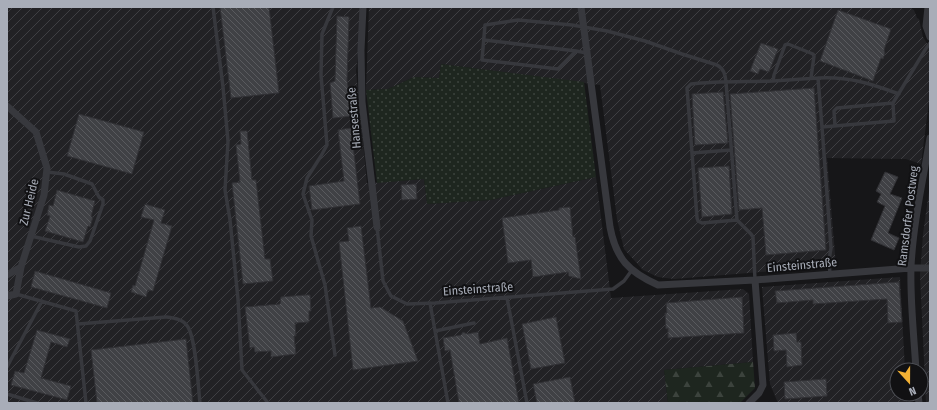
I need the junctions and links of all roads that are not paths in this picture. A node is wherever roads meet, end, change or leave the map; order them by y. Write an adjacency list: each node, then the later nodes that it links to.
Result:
1 (213, 7): 50 (lane)
2 (333, 7): 43 (lane)
3 (363, 7): 26 (street, Hansestraße)
4 (581, 7): 6 (street, Einsteinstraße)
5 (928, 7): 7 (street)
6 (584, 27): 8 (lane); 11 (street, Einsteinstraße); 15 (lane)
7 (930, 37)
8 (484, 40): 10 (lane); 10 (lane)
9 (930, 44): 16 (lane)
10 (576, 51): 11 (lane)
11 (587, 53): 31 (street, Einsteinstraße)
12 (811, 78): 13 (lane); 14 (lane); 14 (lane)
13 (818, 78): 16 (lane); 20 (lane)
14 (773, 81): 15 (lane)
15 (726, 82): 22 (lane); 23 (lane)
16 (899, 94): 17 (lane)
17 (893, 103): 19 (lane); 19 (lane)
18 (7, 106): 24 (street, Zur Heide)
19 (835, 126): 20 (lane)
20 (822, 127): 32 (lane)
21 (930, 138): 29 (street, Ramsdorfer Postweg)
22 (731, 150): 23 (lane); 25 (lane)
23 (692, 153): 25 (lane)
24 (47, 172): 27 (street, Zur Heide); 27 (lane)
25 (737, 220): 34 (lane)
26 (377, 227): 39 (lane, Einsteinstraße)
27 (31, 236): 28 (street, Zur Heide)
28 (21, 268): 33 (street); 35 (street, Zur Heide)
29 (911, 268): 30 (street, Einsteinstraße); 32 (street, Einsteinstraße); 44 (street, Ramsdorfer Postweg)
30 (930, 268)
31 (632, 270): 34 (street, Einsteinstraße); 37 (lane, Einsteinstraße)
32 (830, 274): 34 (street, Einsteinstraße)
33 (7, 275)
34 (755, 280): 53 (street)
35 (16, 294): 36 (street); 38 (lane)
36 (7, 296)
37 (507, 298): 39 (lane, Einsteinstraße); 52 (lane)
38 (42, 301): 41 (lane); 45 (lane)
39 (430, 303): 42 (lane)
40 (474, 323): 42 (lane)
41 (78, 324): 48 (lane); 49 (lane)
42 (434, 331): 51 (lane)
43 (335, 355)
44 (915, 362)
45 (7, 367)
46 (7, 394): 47 (lane)
47 (37, 403)
48 (86, 403)
49 (200, 403)
50 (268, 403)
51 (448, 403)
52 (528, 403)
53 (749, 403)

